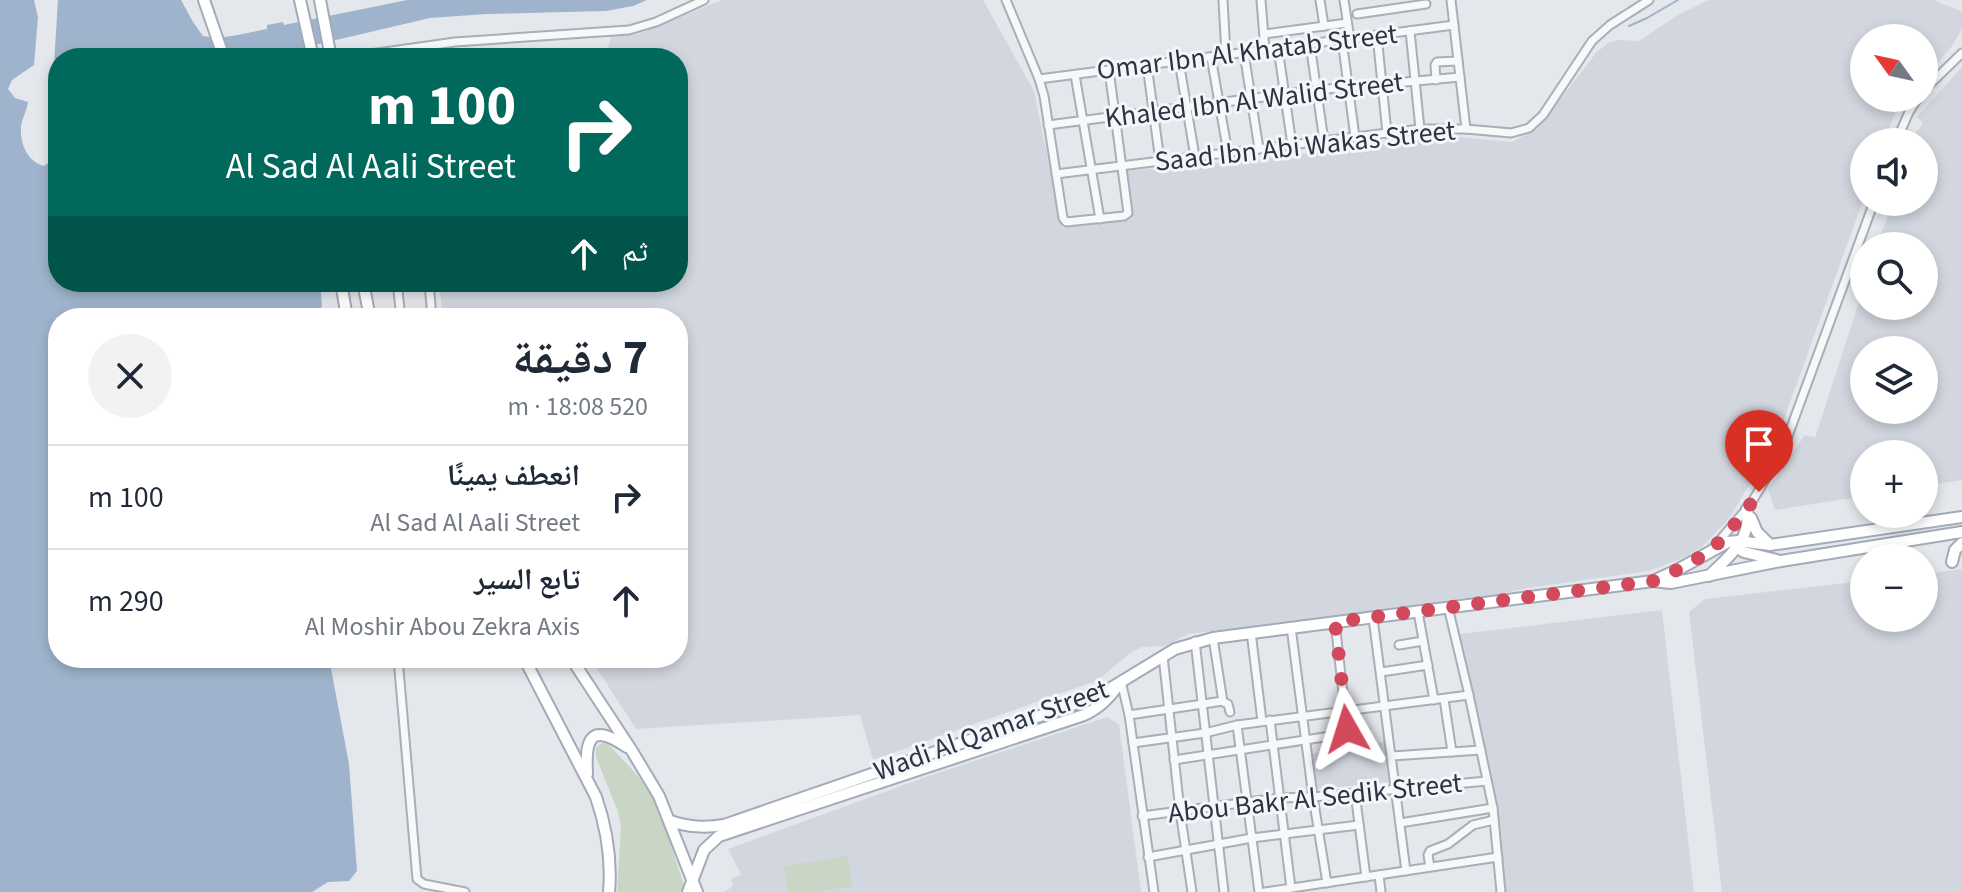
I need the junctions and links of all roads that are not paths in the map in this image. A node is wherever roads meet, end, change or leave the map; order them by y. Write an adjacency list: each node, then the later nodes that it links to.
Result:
1 (204, 0): 25 (main road)
2 (320, 0): 27 (main road)
3 (704, 0): 28 (street)
4 (1006, 0): 42 (street)
5 (1223, 0): 33 (street)
6 (1261, 0): 21 (street)
7 (1320, 0): 19 (street)
8 (1344, 0): 17 (street)
9 (1379, 0): 15 (street)
10 (1451, 0): 18 (street)
11 (1649, 0): 57 (street, Saad Ibn Abi Wakas Street)
12 (300, 2): 26 (main road)
13 (1404, 3): 14 (street); 15 (street)
14 (1426, 4)
15 (1380, 10): 16 (street)
16 (1357, 14)
17 (1347, 23): 19 (street); 23 (street)
18 (1454, 25): 20 (street, Omar Ibn Al Khatab Street); 36 (street)
19 (1324, 26): 21 (street)
20 (1410, 31): 22 (street, Omar Ibn Al Khatab Street); 44 (street)
21 (1264, 34): 30 (street)
22 (1377, 35): 23 (street, Omar Ibn Al Khatab Street); 45 (street)
23 (1346, 39): 24 (street, Omar Ibn Al Khatab Street); 46 (street)
24 (1310, 44): 29 (street, Omar Ibn Al Khatab Street); 47 (street)
25 (221, 48)
26 (311, 48)
27 (330, 48)
28 (413, 48)
29 (1278, 48): 30 (street, Omar Ibn Al Khatab Street); 48 (street)
30 (1265, 50): 31 (street, Omar Ibn Al Khatab Street)
31 (1244, 53): 33 (street, Omar Ibn Al Khatab Street); 49 (street)
32 (1962, 53): 40 (street)
33 (1226, 55): 34 (street, Omar Ibn Al Khatab Street)
34 (1211, 57): 35 (street, Omar Ibn Al Khatab Street); 50 (street)
35 (1179, 61): 37 (street, Omar Ibn Al Khatab Street); 51 (street)
36 (1458, 61): 41 (street); 43 (street)
37 (1147, 65): 38 (street, Omar Ibn Al Khatab Street); 52 (street)
38 (1109, 70): 39 (street, Omar Ibn Al Khatab Street); 53 (street)
39 (1075, 75): 42 (street, Omar Ibn Al Khatab Street); 54 (street)
40 (1938, 76)
41 (1460, 77): 43 (street, Khaled Ibn Al Walid Street); 57 (street)
42 (1039, 79): 55 (street)
43 (1436, 80): 44 (street, Khaled Ibn Al Walid Street)
44 (1415, 82): 45 (street, Khaled Ibn Al Walid Street); 56 (street)
45 (1382, 85): 46 (street, Khaled Ibn Al Walid Street); 58 (street)
46 (1349, 88): 47 (street, Khaled Ibn Al Walid Street); 59 (street)
47 (1317, 90): 48 (street, Khaled Ibn Al Walid Street); 60 (street)
48 (1285, 94): 49 (street, Khaled Ibn Al Walid Street); 61 (street)
49 (1251, 98): 50 (street, Khaled Ibn Al Walid Street); 62 (street)
50 (1219, 103): 51 (street, Khaled Ibn Al Walid Street); 63 (street)
51 (1186, 107): 52 (street, Khaled Ibn Al Walid Street); 64 (street)
52 (1153, 111): 53 (street, Khaled Ibn Al Walid Street); 65 (street)
53 (1115, 116): 54 (street, Khaled Ibn Al Walid Street); 66 (street)
54 (1083, 120): 55 (street, Khaled Ibn Al Walid Street); 67 (street)
55 (1048, 125): 68 (street)
56 (1420, 129): 57 (street, Saad Ibn Abi Wakas Street); 58 (street, Saad Ibn Abi Wakas Street)
57 (1466, 129)
58 (1387, 133): 59 (street, Saad Ibn Abi Wakas Street)
59 (1355, 137): 60 (street, Saad Ibn Abi Wakas Street)
60 (1324, 141): 61 (street, Saad Ibn Abi Wakas Street)
61 (1292, 145): 62 (street, Saad Ibn Abi Wakas Street)
62 (1259, 149): 63 (street, Saad Ibn Abi Wakas Street)
63 (1228, 153): 64 (street, Saad Ibn Abi Wakas Street)
64 (1195, 157): 65 (street, Saad Ibn Abi Wakas Street)
65 (1160, 161): 66 (street, Saad Ibn Abi Wakas Street)
66 (1122, 166): 67 (street, Saad Ibn Abi Wakas Street); 70 (street)
67 (1091, 170): 68 (street, Saad Ibn Abi Wakas Street); 70 (street)
68 (1056, 174): 70 (street)
69 (1869, 216): 71 (street)
70 (1100, 219)
71 (1746, 510): 75 (main road); 76 (main road); 77 (street)
72 (1962, 517): 76 (main road)
73 (1962, 532): 78 (main road)
74 (1962, 543): 79 (main road)
75 (1738, 544): 76 (main road); 77 (main road); 78 (main road); 80 (main road)
76 (1770, 545)
77 (1711, 551): 81 (main road)
78 (1781, 561): 80 (main road)
79 (1952, 562)
80 (1708, 577): 81 (main road)
81 (1653, 581): 82 (main road)
82 (1448, 607): 83 (main road); 99 (street)
83 (1418, 612): 84 (main road); 90 (street)
84 (1373, 618): 85 (main road); 97 (street)
85 (1335, 622): 86 (main road); 106 (street)
86 (1291, 627): 87 (main road); 109 (street)
87 (1251, 632): 88 (main road); 110 (street)
88 (1213, 638): 89 (main road); 102 (street)
89 (1195, 641): 92 (main road); 103 (street)
90 (1423, 641): 91 (street); 93 (street)
91 (1399, 645)
92 (1163, 656): 98 (main road); 105 (street)
93 (1428, 665): 97 (street); 101 (street)
94 (399, 668): 155 (street)
95 (529, 668): 124 (main road)
96 (578, 668): 118 (main road)
97 (1381, 672): 104 (street)
98 (1121, 681): 108 (street); 137 (main road, Wadi Al Qamar Street); 152 (main road, Wadi Al Qamar Street)
99 (1469, 695): 100 (street); 117 (street)
100 (1444, 699): 101 (street); 120 (street)
101 (1434, 700): 104 (street)
102 (1223, 701): 103 (street); 107 (street)
103 (1201, 704): 105 (street); 112 (street)
104 (1385, 707): 106 (street); 122 (street)
105 (1167, 709): 108 (street); 113 (street)
106 (1345, 711): 109 (street); 114 (street)
107 (1230, 712)
108 (1129, 715): 115 (street)
109 (1303, 717): 110 (street); 114 (street)
110 (1266, 721): 111 (street); 116 (street)
111 (1237, 725): 112 (street); 119 (street)
112 (1205, 733): 113 (street); 121 (street)
113 (1171, 738): 115 (street); 123 (street)
114 (1306, 740): 116 (street); 128 (street)
115 (1133, 743): 135 (street)
116 (1273, 745): 119 (street); 129 (street)
117 (1481, 750): 120 (street); 125 (street)
118 (632, 751): 124 (main road); 137 (main road)
119 (1240, 751): 121 (street); 130 (street)
120 (1452, 752): 122 (street)
121 (1208, 756): 123 (street); 131 (street)
122 (1392, 756): 126 (street)
123 (1174, 760): 133 (street)
124 (587, 780): 156 (main road)
125 (1487, 781): 126 (street, Abou Bakr Al Sedik Street); 132 (street)
126 (1396, 790): 127 (street, Abou Bakr Al Sedik Street); 138 (street)
127 (1355, 793): 128 (street, Abou Bakr Al Sedik Street); 139 (street)
128 (1313, 797): 129 (street, Abou Bakr Al Sedik Street); 141 (street)
129 (1279, 798): 130 (street, Abou Bakr Al Sedik Street); 142 (street)
130 (1247, 801): 131 (street, Abou Bakr Al Sedik Street); 143 (street)
131 (1213, 806): 133 (street, Abou Bakr Al Sedik Street); 144 (street)
132 (1493, 808): 134 (street); 136 (street)
133 (1180, 811): 135 (street, Abou Bakr Al Sedik Street); 145 (street)
134 (1471, 812): 138 (street); 140 (street)
135 (1142, 816): 146 (street)
136 (1494, 820): 140 (street); 147 (street)
137 (670, 821): 152 (main road)
138 (1400, 823): 149 (street)
139 (1359, 825): 141 (street); 151 (street)
140 (1473, 825): 148 (street)
141 (1318, 829): 142 (street); 153 (street)
142 (1284, 834): 143 (street); 154 (street)
143 (1252, 838): 144 (street); 162 (street)
144 (1219, 844): 145 (street); 161 (street)
145 (1185, 850): 146 (street); 160 (street)
146 (1148, 857): 159 (street)
147 (1498, 857): 148 (street); 164 (street)
148 (1430, 867): 149 (street)
149 (1406, 871): 150 (street)
150 (1379, 875): 151 (street); 163 (street)
151 (1366, 877): 153 (street)
152 (692, 879): 157 (main road, Wadi Al Qamar Street); 158 (main road)
153 (1327, 883): 154 (street)
154 (1288, 890): 162 (street)
155 (465, 892)
156 (609, 892)
157 (688, 892)
158 (697, 892)
159 (1154, 892)
160 (1192, 892)
161 (1224, 892)
162 (1262, 892)
163 (1381, 892)
164 (1501, 892)

